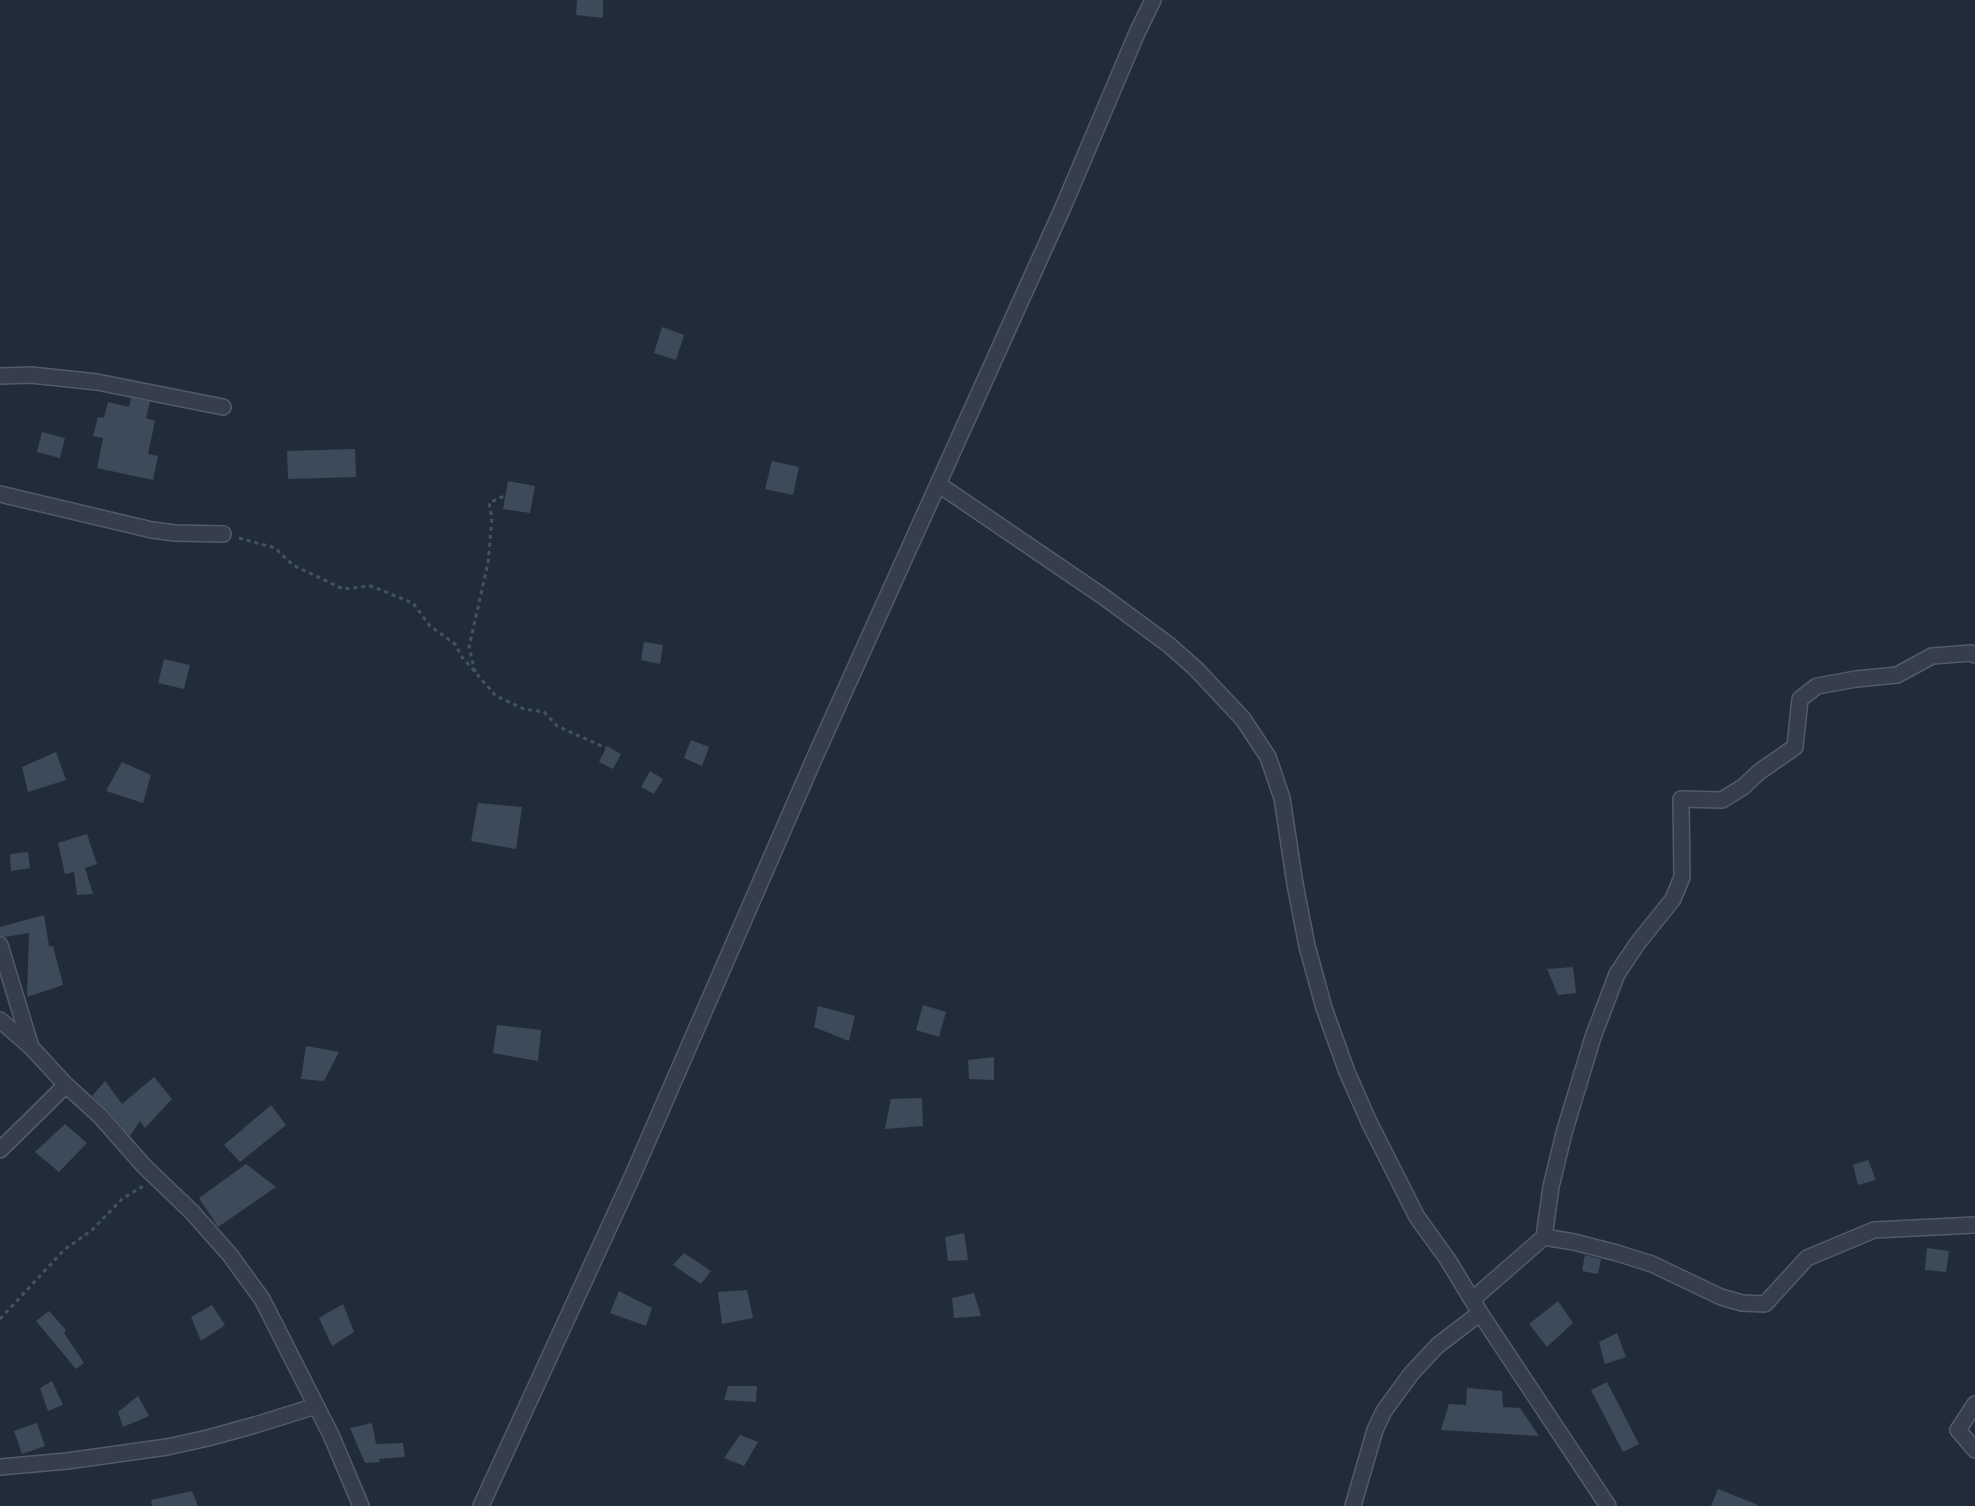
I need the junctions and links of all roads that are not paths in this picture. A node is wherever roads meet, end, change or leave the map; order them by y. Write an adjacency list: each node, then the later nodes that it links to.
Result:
1 (1153, 0): 4 (street)
2 (0, 376): 3 (street)
3 (223, 406)
4 (938, 484): 15 (street); 21 (street)
5 (0, 494): 6 (street)
6 (223, 534)
7 (1975, 655): 14 (street)
8 (0, 945): 10 (street)
9 (0, 1020): 10 (street)
10 (31, 1047): 11 (street)
11 (66, 1085): 12 (street); 17 (street)
12 (0, 1150)
13 (1975, 1225): 14 (street)
14 (1544, 1237): 15 (street)
15 (1476, 1306): 22 (street); 23 (street)
16 (1975, 1404): 18 (street)
17 (316, 1406): 19 (street); 20 (street)
18 (1975, 1450)
19 (0, 1467)
20 (361, 1506)
21 (481, 1506)
22 (1353, 1506)
23 (1608, 1506)

